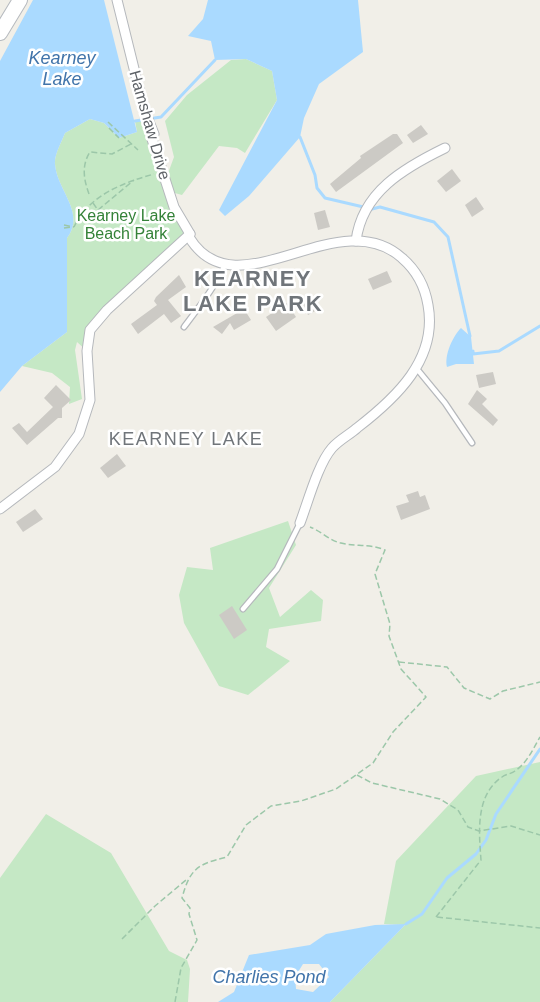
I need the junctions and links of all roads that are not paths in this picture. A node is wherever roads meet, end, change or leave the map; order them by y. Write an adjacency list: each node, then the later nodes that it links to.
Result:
1 (20, 0): 3 (main road)
2 (117, 0): 5 (street, Hamshaw Drive)
3 (0, 33)
4 (444, 148): 6 (street)
5 (190, 234): 7 (street, Hamshaw Drive); 11 (street)
6 (356, 241): 7 (street); 9 (street)
7 (224, 265): 8 (lane)
8 (184, 327)
9 (417, 369): 10 (lane); 12 (street)
10 (472, 443)
11 (0, 509)
12 (300, 523): 13 (lane)
13 (243, 609)

